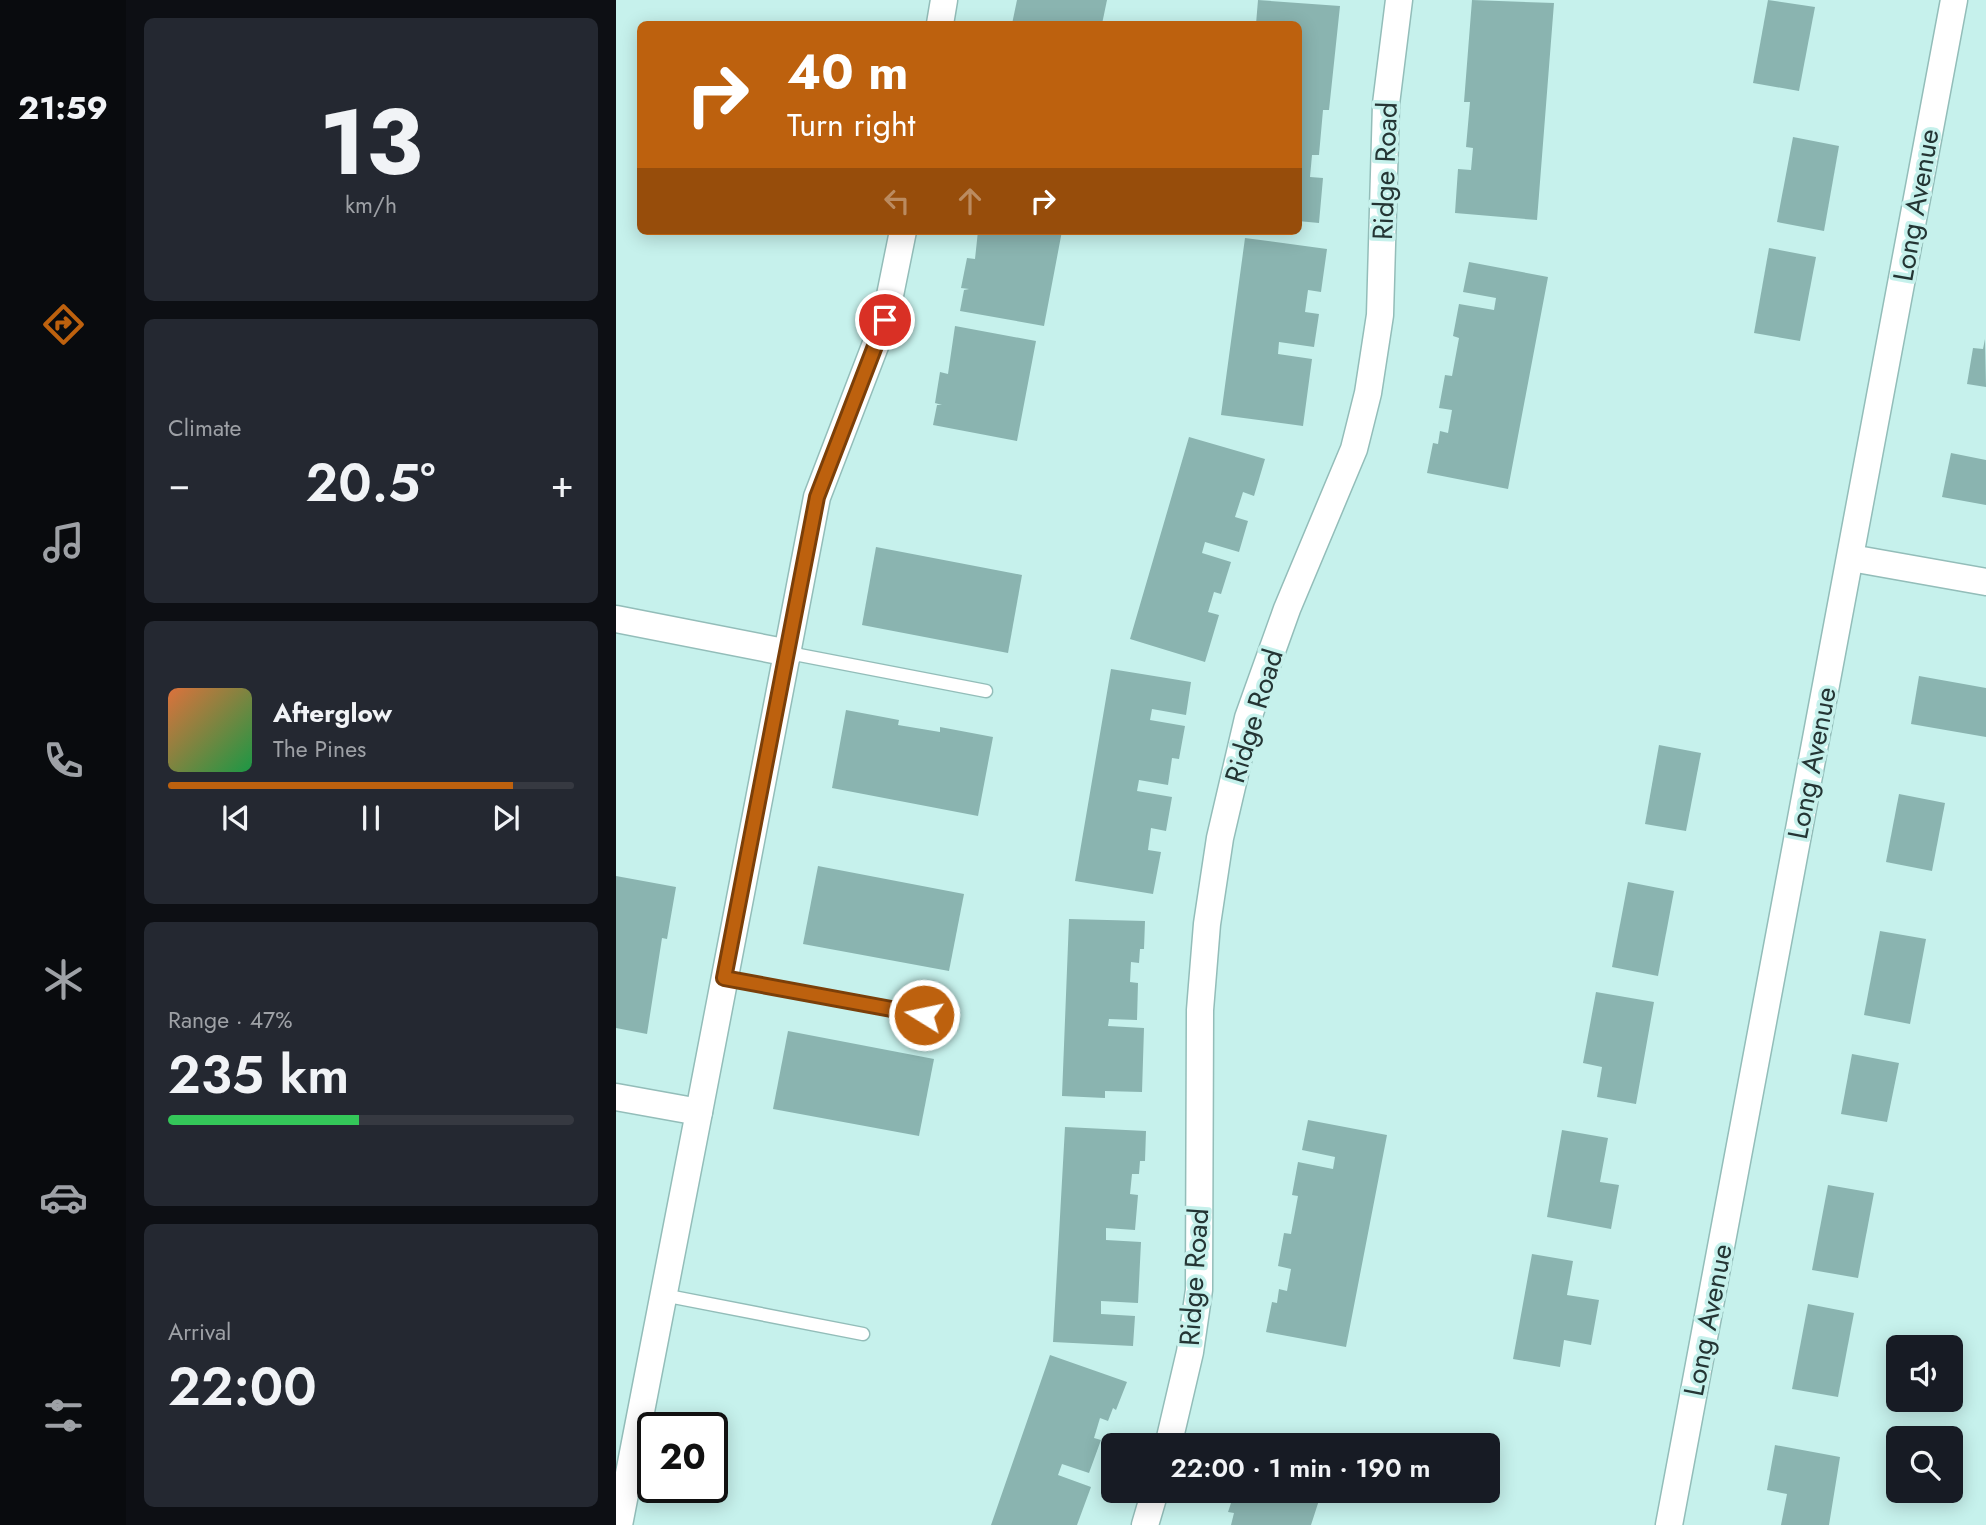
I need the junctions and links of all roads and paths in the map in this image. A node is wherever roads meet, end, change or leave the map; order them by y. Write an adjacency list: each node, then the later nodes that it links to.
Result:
1 (944, 0): 4 (street)
2 (1399, 0): 17 (street, Ridge Road)
3 (1954, 0): 6 (street, Long Avenue)
4 (940, 21)
5 (902, 235): 9 (street)
6 (1851, 558): 7 (street); 22 (street, Long Avenue)
7 (1986, 582)
8 (616, 619): 9 (street)
9 (789, 653): 10 (lane); 11 (street)
10 (986, 691)
11 (724, 978): 12 (lane); 14 (street)
12 (924, 1015)
13 (616, 1097): 14 (street)
14 (699, 1112): 15 (street)
15 (663, 1295): 16 (lane); 18 (street)
16 (863, 1334)
17 (1171, 1433)
18 (624, 1455): 20 (street)
19 (1151, 1503): 21 (street)
20 (619, 1525)
21 (1145, 1525)
22 (1669, 1525)

